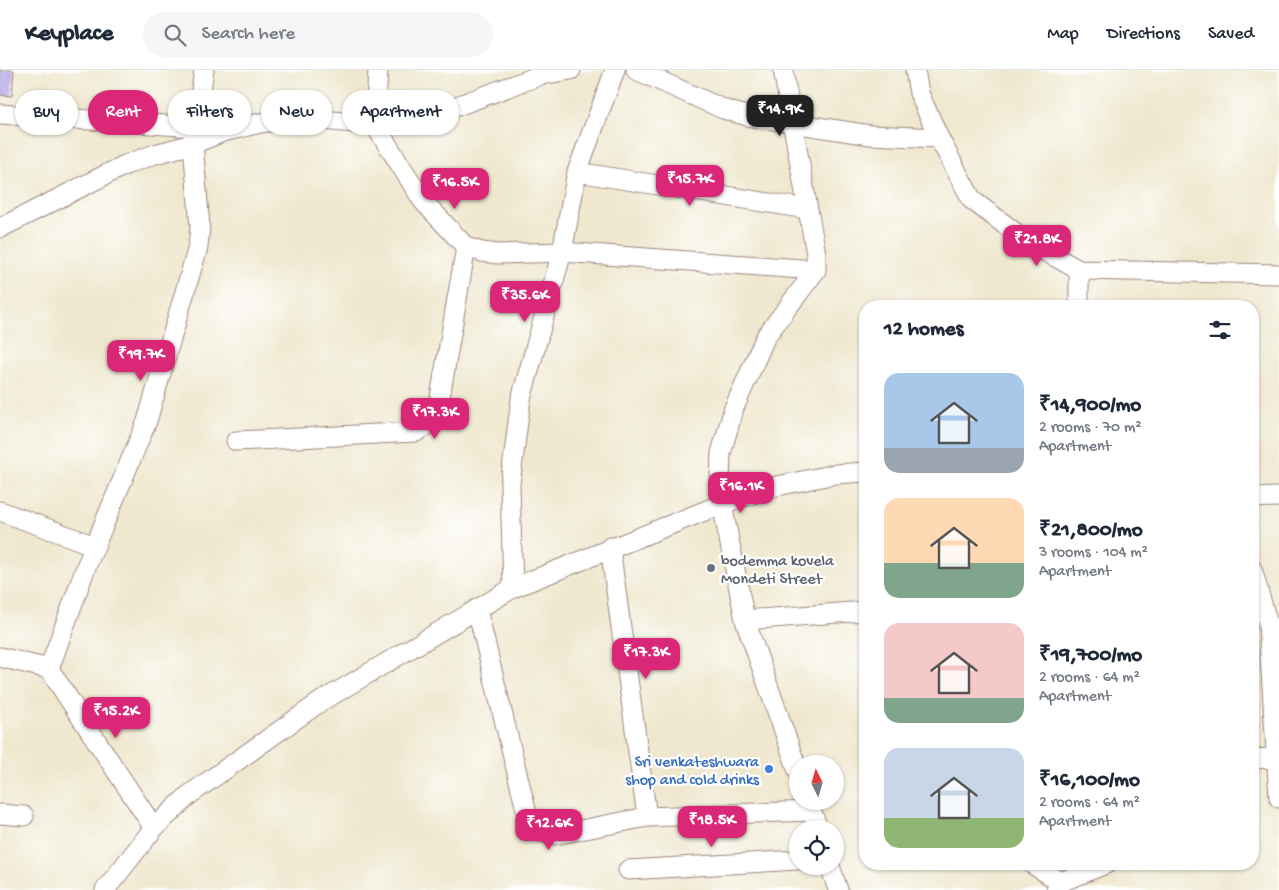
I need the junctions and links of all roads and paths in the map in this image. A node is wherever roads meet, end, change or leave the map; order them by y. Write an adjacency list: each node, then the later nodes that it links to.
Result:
1 (204, 70): 8 (street)
2 (378, 70): 9 (street)
3 (571, 70): 10 (street)
4 (615, 70): 19 (street)
5 (636, 70): 13 (street)
6 (783, 70): 13 (street)
7 (915, 70): 18 (street)
8 (201, 90)
9 (377, 90)
10 (459, 105)
11 (0, 114): 15 (street)
12 (342, 122): 14 (street)
13 (792, 122): 18 (street); 20 (street)
14 (251, 125)
15 (168, 132)
16 (195, 135): 21 (street); 34 (street)
17 (381, 135): 22 (street)
18 (939, 138): 25 (street)
19 (578, 172): 20 (street); 23 (street)
20 (807, 209): 24 (street)
21 (0, 228)
22 (466, 247): 23 (street); 28 (street)
23 (562, 252): 24 (street); 36 (street)
24 (816, 270): 32 (street)
25 (1079, 270): 26 (street); 27 (street)
26 (1279, 274)
27 (1079, 300)
28 (236, 441)
29 (859, 472): 32 (street)
30 (1279, 497): 31 (street)
31 (1259, 498)
32 (722, 504): 35 (street); 40 (street)
33 (0, 511): 34 (street)
34 (95, 546): 42 (street)
35 (610, 548): 36 (street); 51 (street)
36 (513, 588): 38 (street)
37 (1259, 592): 43 (street)
38 (476, 609): 51 (street); 52 (street)
39 (859, 611): 40 (street)
40 (745, 620): 44 (street)
41 (0, 657): 42 (street)
42 (49, 669): 52 (street)
43 (1276, 687): 45 (street)
44 (793, 755)
45 (1276, 758): 46 (street); 47 (street)
46 (1259, 759)
47 (1279, 798)
48 (789, 807): 51 (street)
49 (0, 814): 50 (street)
50 (24, 816)
51 (647, 817)
52 (154, 828): 59 (street)
53 (789, 861): 54 (street)
54 (628, 870)
55 (1039, 870): 58 (street)
56 (1093, 870): 58 (street)
57 (833, 875): 60 (street)
58 (1058, 886)
59 (105, 890)
60 (838, 890)

